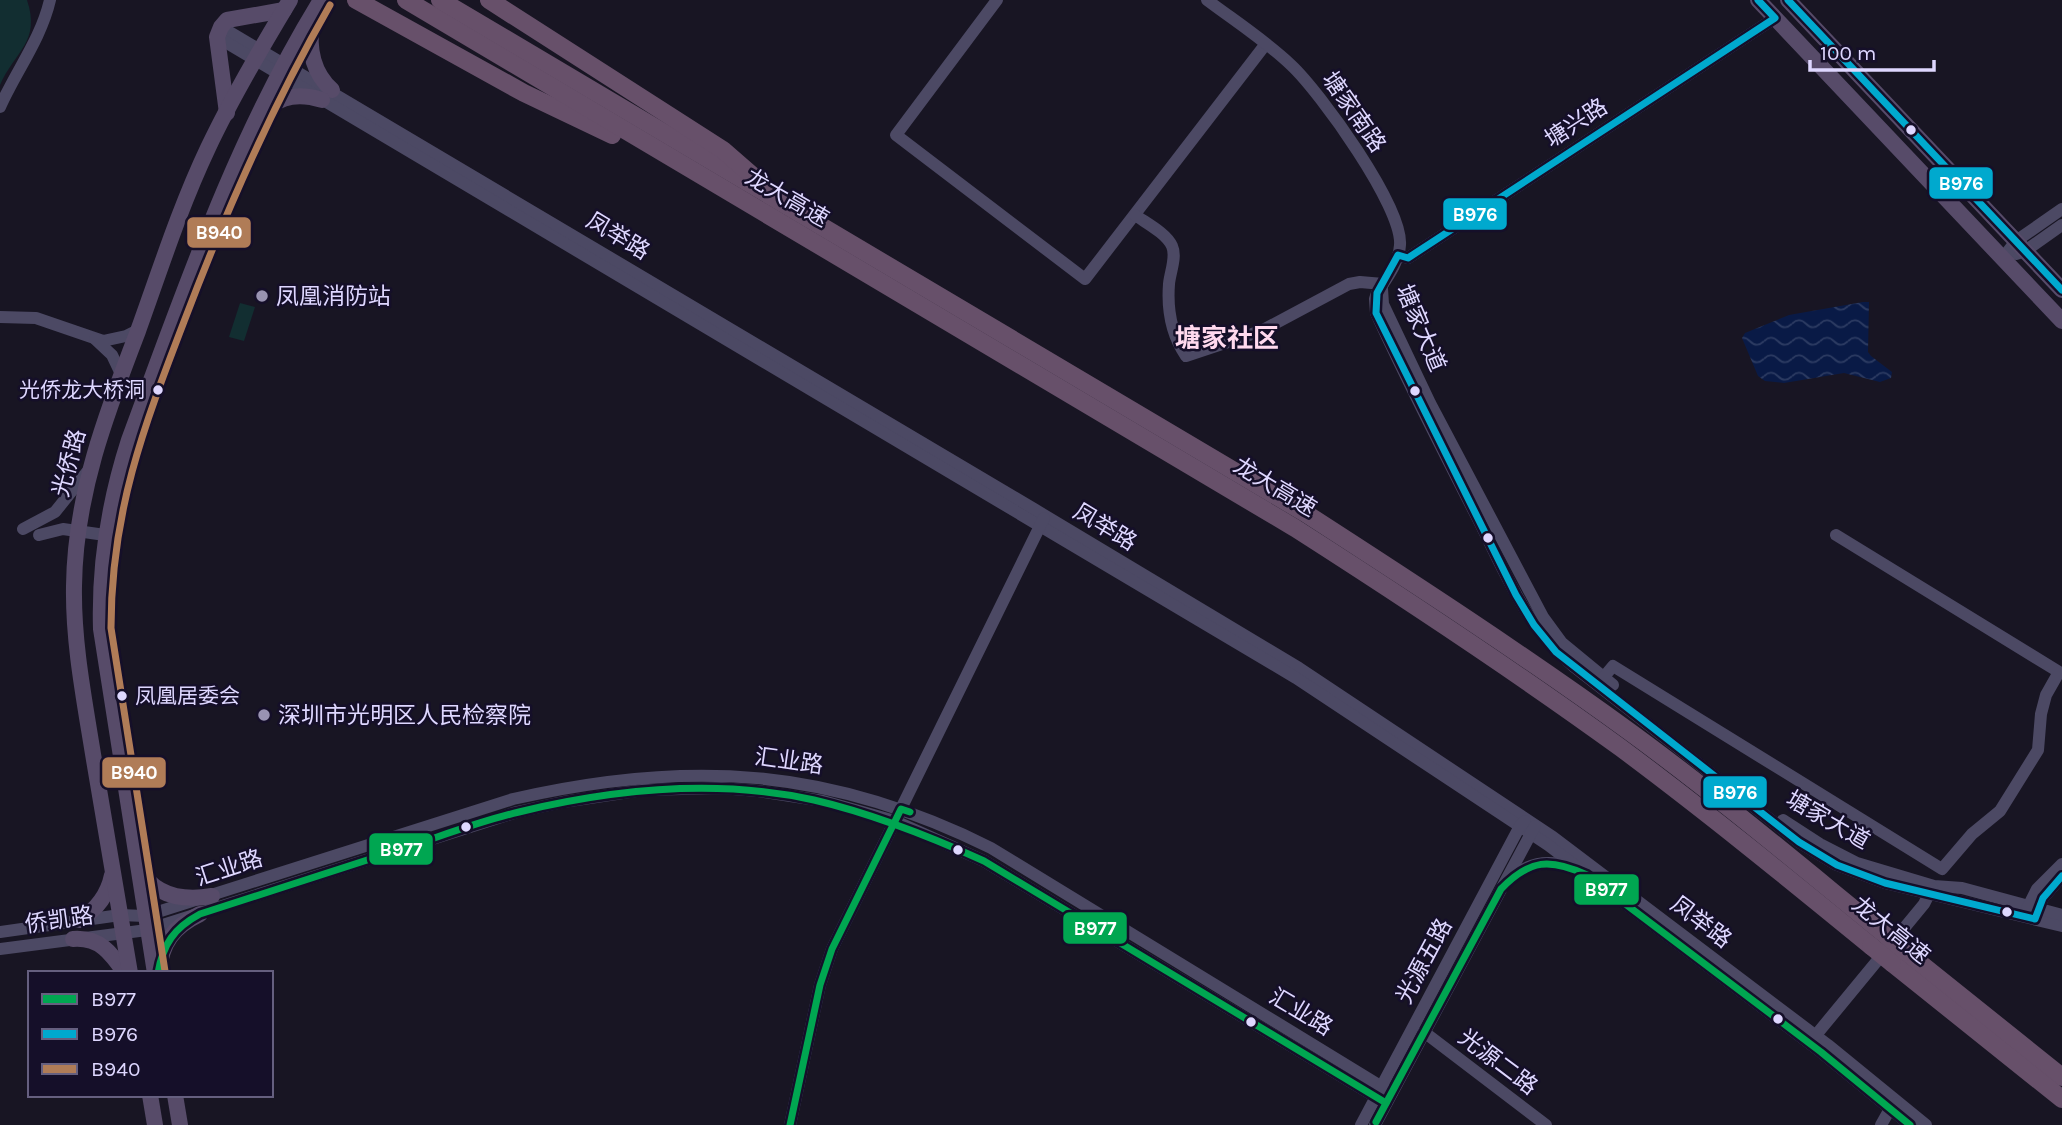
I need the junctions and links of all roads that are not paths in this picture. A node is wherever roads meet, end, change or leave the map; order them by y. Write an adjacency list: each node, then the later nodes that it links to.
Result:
1 (50, 0): 18 (street)
2 (406, 0): 21 (highway, 龙大高速)
3 (440, 0): 22 (highway, 龙大高速)
4 (489, 0): 22 (highway)
5 (997, 0): 24 (street)
6 (1207, 0): 14 (street, 塘家南路)
7 (1758, 0): 12 (main road)
8 (1788, 0): 26 (main road)
9 (319, 4): 16 (main road); 17 (main road)
10 (362, 4): 21 (highway)
11 (287, 5): 13 (main road); 15 (main road, 光侨路)
12 (1775, 18): 27 (street, 塘兴路); 28 (main road)
13 (219, 32): 15 (street, 凤举路); 19 (main road)
14 (1265, 45): 24 (street); 27 (street, 塘家南路)
15 (257, 54): 16 (street, 凤举路); 19 (main road, 光侨路)
16 (283, 69): 17 (street, 凤举路); 20 (main road)
17 (327, 95): 20 (main road); 38 (street, 凤举路)
18 (0, 107)
19 (226, 113): 34 (main road, 光侨路)
20 (258, 118): 42 (main road)
21 (737, 197): 29 (highway, 龙大高速)
22 (785, 205): 29 (highway, 龙大高速)
23 (2062, 209): 26 (street)
24 (1135, 215): 30 (street)
25 (2062, 225): 26 (street)
26 (2020, 246): 28 (street); 31 (main road)
27 (1398, 255): 30 (street)
28 (2003, 258): 33 (main road)
29 (890, 277): 44 (highway, 龙大高速)
30 (1383, 284): 45 (street, 塘家大道); 55 (street, 塘家大道)
31 (2062, 290)
32 (0, 317): 35 (street)
33 (2062, 321)
34 (138, 330): 35 (street); 36 (main road, 光侨路)
35 (95, 339): 36 (street)
36 (121, 374): 37 (main road, 光侨路)
37 (89, 469): 39 (street); 40 (main road, 光侨路)
38 (1043, 520): 46 (street); 47 (street, 凤举路)
39 (23, 529)
40 (77, 531): 41 (street); 42 (street); 50 (main road, 光侨路)
41 (39, 535)
42 (105, 535): 48 (main road)
43 (1836, 535): 51 (street)
44 (1523, 667): 68 (highway, 龙大高速, bridge); 68 (highway, 龙大高速, bridge)
45 (1603, 678): 51 (street); 55 (street, 塘家大道)
46 (898, 815): 56 (street, 汇业路); 58 (street, 汇业路); 76 (street, 汇业路); 83 (street)
47 (1529, 826): 52 (street, 凤举路); 54 (street, 光源五路); 74 (street, 凤举路); 76 (street, 光源五路)
48 (137, 864): 56 (main road); 62 (main road)
49 (2062, 864): 57 (street)
50 (112, 869): 59 (main road, 光侨路); 61 (main road)
51 (1942, 869): 55 (street)
52 (1587, 875): 54 (street); 80 (street, 凤举路)
53 (2062, 877): 57 (street)
54 (1501, 889): 73 (street, 光源五路)
55 (1931, 890): 57 (street, 塘家大道); 74 (street)
56 (212, 896): 62 (street, 汇业路)
57 (2031, 912): 60 (street, 塘家大道); 63 (street, 塘家大道)
58 (200, 914): 62 (street, 汇业路); 72 (main road)
59 (120, 915): 61 (street, 侨凯路); 62 (street, 汇业路); 65 (main road, 光侨路)
60 (2062, 915)
61 (80, 920): 64 (street, 侨凯路)
62 (146, 923): 65 (street, 汇业路); 71 (main road)
63 (2062, 926)
64 (0, 932)
65 (123, 932): 66 (street, 侨凯路); 70 (main road, 光侨路)
66 (73, 939): 67 (street, 侨凯路); 69 (main road)
67 (0, 949)
68 (1899, 957): 75 (highway, 龙大高速); 79 (highway, 龙大高速)
69 (125, 971)
70 (127, 971)
71 (156, 971)
72 (157, 971)
73 (1424, 1032): 76 (street, 光源五路); 86 (street, 光源二路)
74 (1816, 1035): 80 (street, 凤举路)
75 (2062, 1077)
76 (1384, 1095): 84 (street, 光源五路); 85 (street, 光源五路)
77 (150, 1097): 81 (main road)
78 (175, 1097): 82 (main road)
79 (2062, 1100)
80 (1896, 1111): 87 (street); 88 (street, 凤举路); 89 (street, 凤举路)
81 (155, 1125)
82 (180, 1125)
83 (790, 1125)
84 (1361, 1125)
85 (1375, 1125)
86 (1546, 1125)
87 (1881, 1125)
88 (1910, 1125)
89 (1926, 1125)

